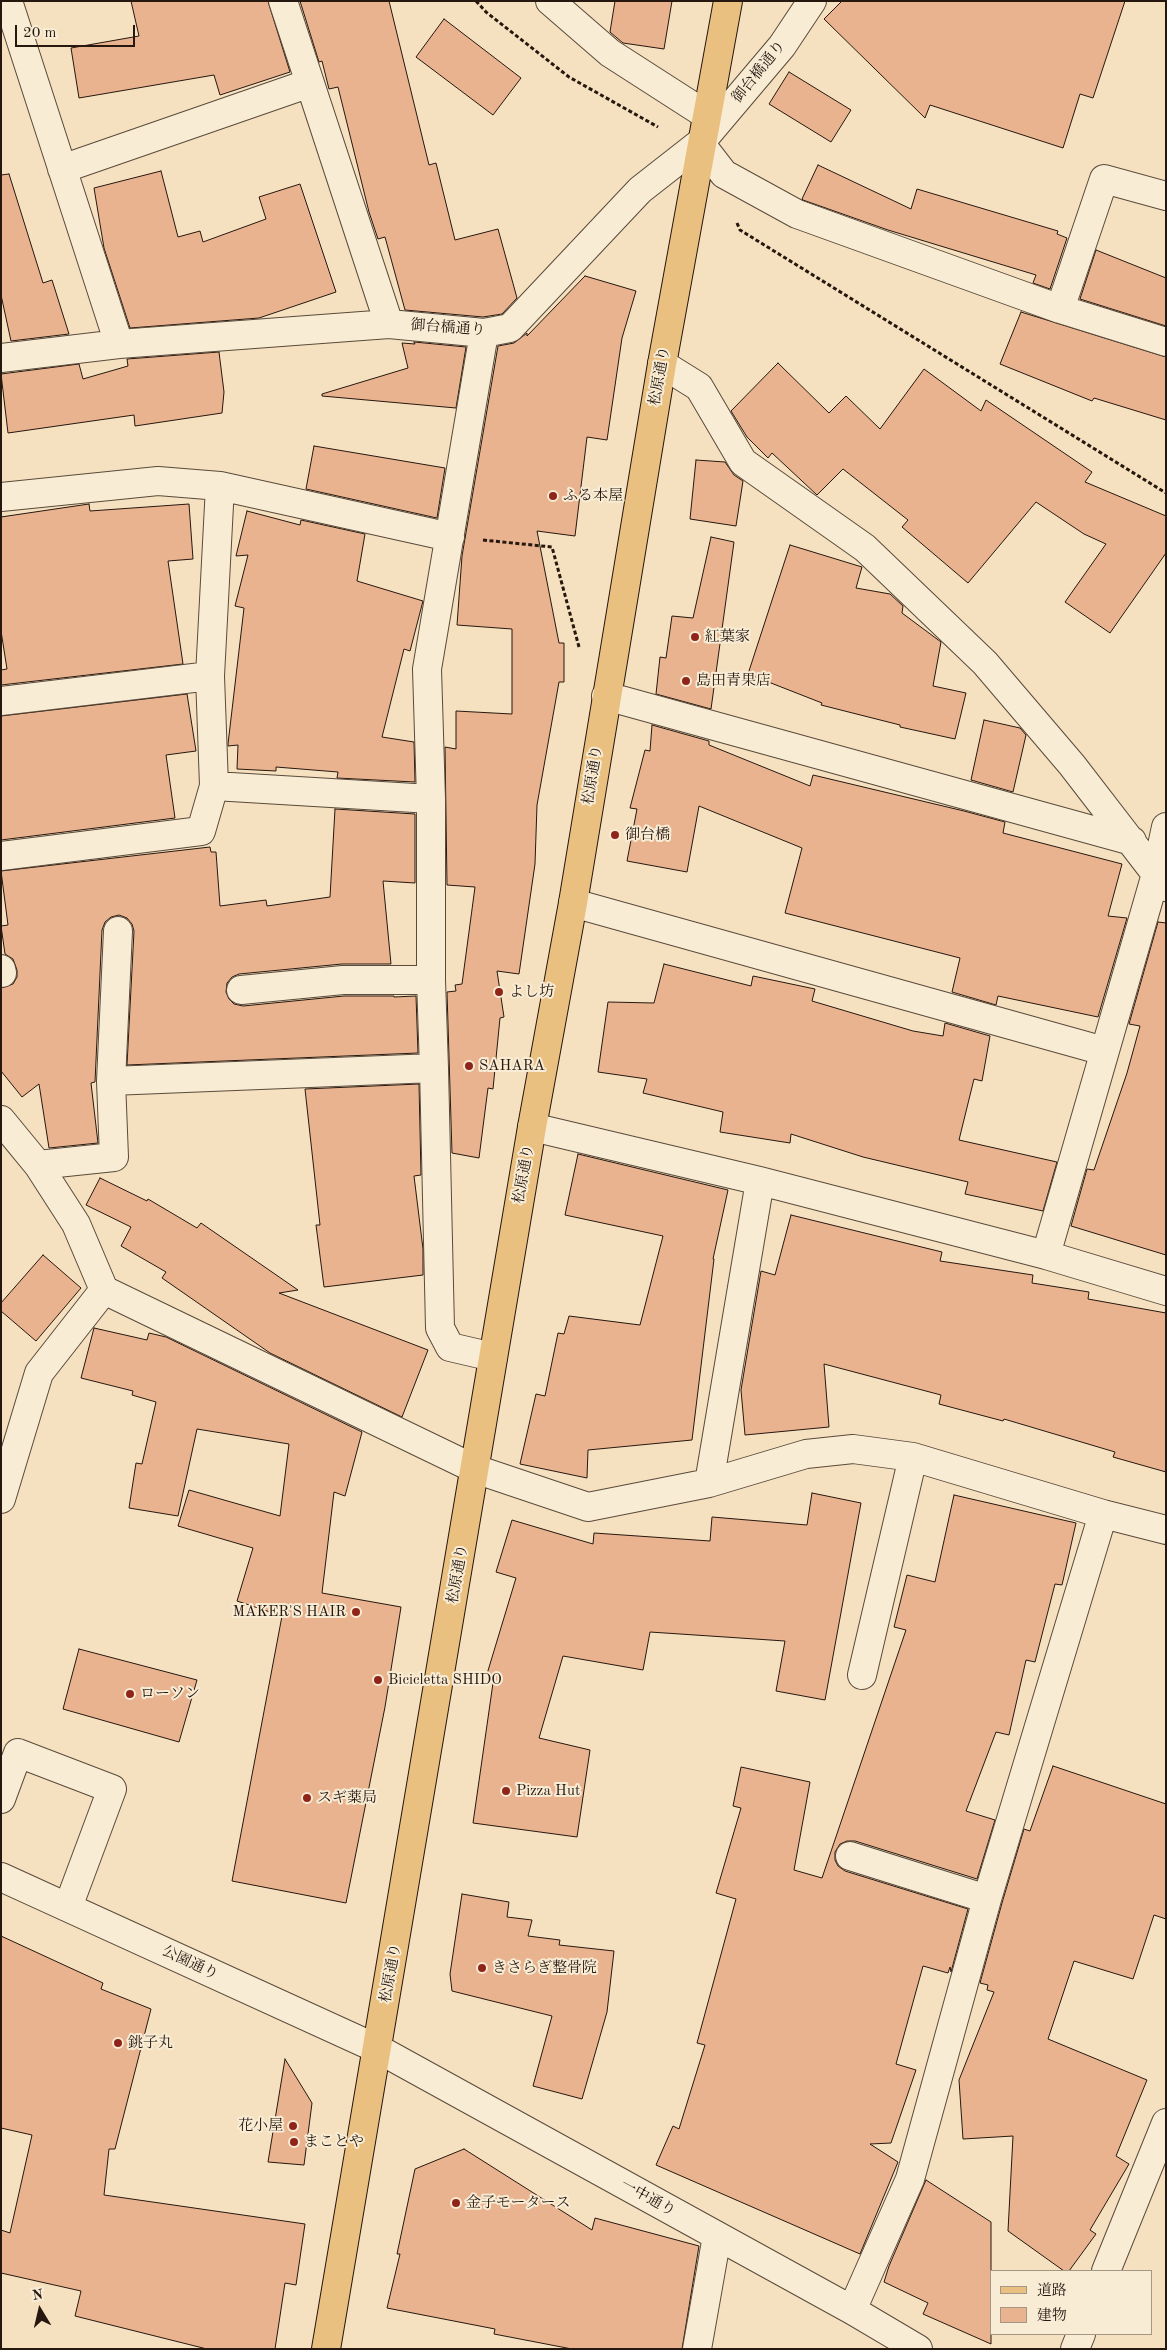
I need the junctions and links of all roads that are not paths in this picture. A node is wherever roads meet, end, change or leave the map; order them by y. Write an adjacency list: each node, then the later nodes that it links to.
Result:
1 (8, 1): 9 (street)
2 (283, 1): 6 (street)
3 (550, 1): 7 (street)
4 (728, 1): 7 (main road, 松原通り)
5 (812, 1): 8 (street, 御台橋通り)
6 (310, 83): 9 (street); 12 (street)
7 (708, 116): 8 (main road, 松原通り)
8 (700, 143): 11 (street); 13 (street, 御台橋通り); 17 (main road, 松原通り)
9 (62, 169): 15 (street)
10 (1166, 196): 11 (street)
11 (1060, 309): 14 (street)
12 (389, 324): 13 (street, 御台橋通り); 15 (street, 御台橋通り)
13 (484, 333): 20 (street)
14 (1166, 342)
15 (119, 344): 16 (street, 御台橋通り)
16 (1, 358)
17 (662, 364): 22 (main road, 松原通り); 27 (street)
18 (220, 486): 19 (street); 20 (street); 21 (street)
19 (1, 497)
20 (450, 538): 25 (street)
21 (210, 676): 23 (street); 24 (street)
22 (606, 696): 27 (street); 30 (main road, 松原通り)
23 (1, 701)
24 (214, 786): 25 (street); 28 (street)
25 (432, 799): 34 (street)
26 (1166, 827): 29 (street)
27 (1132, 841): 29 (street)
28 (1, 856)
29 (1161, 880): 36 (street)
30 (573, 903): 36 (street); 40 (main road, 松原通り)
31 (118, 931): 38 (street)
32 (1, 969): 33 (street)
33 (2, 973)
34 (431, 980): 35 (street); 37 (street)
35 (241, 990)
36 (1104, 1052): 43 (street)
37 (434, 1068): 38 (street); 46 (street)
38 (111, 1081): 41 (street)
39 (1, 1120): 41 (street)
40 (532, 1127): 42 (street); 46 (main road, 松原通り)
41 (38, 1165): 44 (street)
42 (760, 1180): 43 (street); 49 (street)
43 (1046, 1254): 45 (street)
44 (104, 1290): 48 (street); 50 (street)
45 (1166, 1291)
46 (494, 1357): 48 (main road, 松原通り)
47 (913, 1457): 49 (street); 51 (street); 53 (street)
48 (475, 1469): 49 (street); 60 (main road, 松原通り)
49 (710, 1483)
50 (1, 1499)
51 (1103, 1514): 52 (street); 58 (street)
52 (1166, 1530)
53 (862, 1676)
54 (10, 1749): 55 (street); 59 (street)
55 (1, 1799)
56 (850, 1856): 58 (street)
57 (1, 1877): 59 (street, 公園通り)
58 (987, 1899): 64 (street)
59 (68, 1907): 60 (street, 公園通り)
60 (378, 2048): 62 (street, 一中通り); 66 (main road, 松原通り)
61 (1166, 2123): 63 (street)
62 (716, 2236): 64 (street, 一中通り); 67 (street)
63 (1106, 2270)
64 (852, 2310): 68 (street, 一中通り)
65 (1081, 2335): 69 (street)
66 (326, 2349)
67 (697, 2349)
68 (918, 2349)
69 (1075, 2349)

